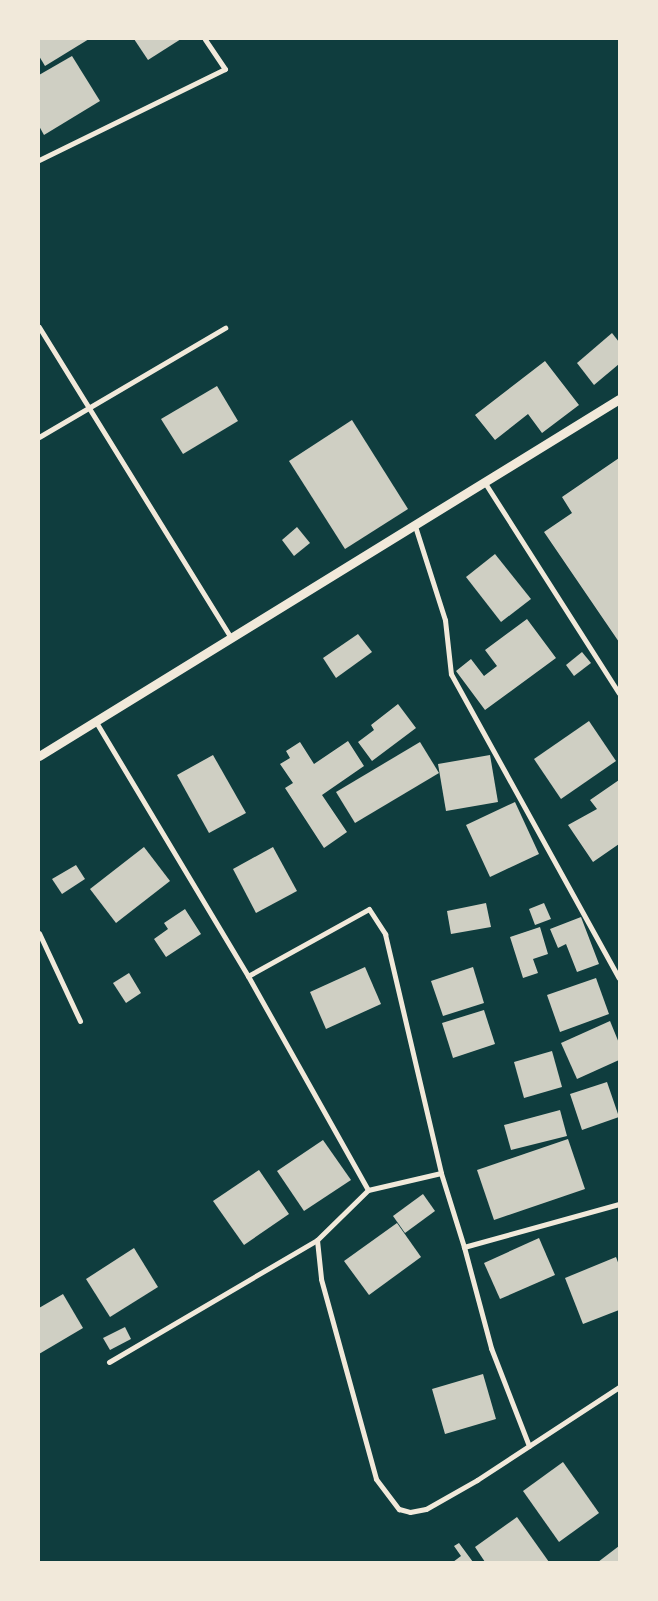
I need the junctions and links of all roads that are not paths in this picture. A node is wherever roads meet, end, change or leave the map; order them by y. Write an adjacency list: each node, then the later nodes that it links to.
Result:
1 (206, 39): 2 (street)
2 (39, 160)
3 (39, 327): 6 (street)
4 (225, 328): 6 (street)
5 (619, 399): 8 (street)
6 (87, 408): 7 (street); 10 (street)
7 (39, 436)
8 (485, 483): 9 (street); 11 (street)
9 (415, 526): 10 (street); 16 (street)
10 (231, 638): 12 (street)
11 (619, 693)
12 (96, 722): 13 (street); 15 (street)
13 (39, 756)
14 (39, 933): 17 (street)
15 (248, 976): 18 (street); 19 (street)
16 (619, 978)
17 (80, 1022)
18 (441, 1173): 19 (street); 22 (street)
19 (368, 1190): 21 (street)
20 (619, 1204): 22 (street)
21 (318, 1240): 23 (street); 25 (street)
22 (464, 1246): 25 (street)
23 (110, 1362)
24 (619, 1387): 25 (street)
25 (529, 1446)

